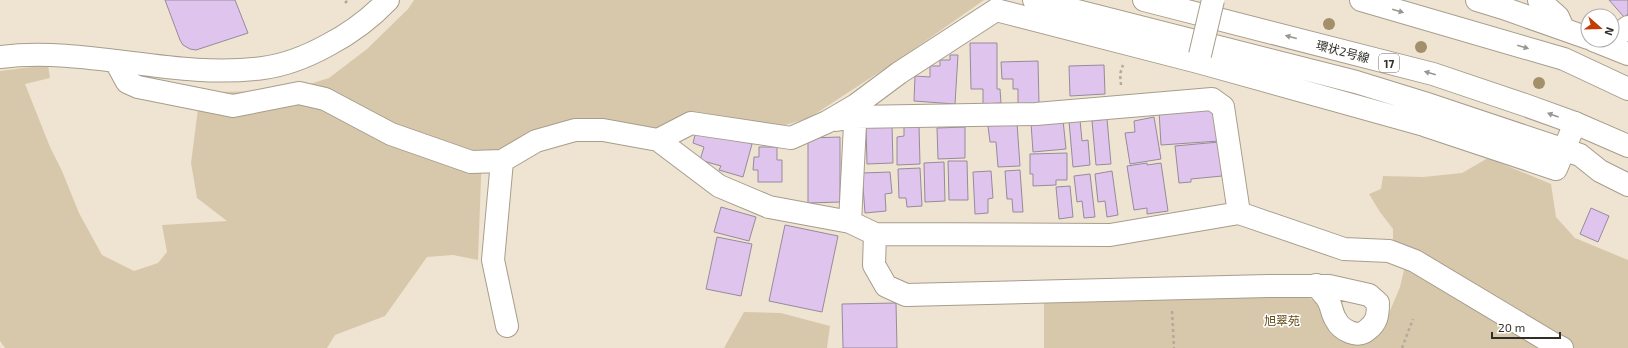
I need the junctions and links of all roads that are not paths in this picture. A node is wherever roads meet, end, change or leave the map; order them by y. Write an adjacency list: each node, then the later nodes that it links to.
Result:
1 (388, 0): 14 (street)
2 (1034, 0): 20 (street)
3 (1144, 0): 17 (street, 環状2号線 / 17, one-way to 3)
4 (1213, 0): 13 (street, bridge)
5 (1360, 0): 15 (street, one-way to 15)
6 (1477, 0): 8 (street)
7 (1540, 0): 8 (street)
8 (1563, 28): 9 (street)
9 (1580, 35)
10 (1613, 48): 11 (street)
11 (1628, 54)
12 (0, 57): 14 (street)
13 (1199, 58): 16 (street); 20 (street)
14 (116, 62): 21 (street)
15 (1628, 89)
16 (856, 111): 18 (street); 23 (street); 24 (street)
17 (1575, 123): 19 (street, 環状2号線 / 17); 20 (street)
18 (658, 140): 21 (street); 24 (street)
19 (1628, 146)
20 (1565, 149): 22 (street)
21 (502, 161): 27 (street)
22 (1628, 184)
23 (1239, 213): 25 (street); 28 (street)
24 (850, 222): 25 (street)
25 (874, 234): 26 (street)
26 (1316, 286)
27 (506, 326)
28 (1562, 348)

